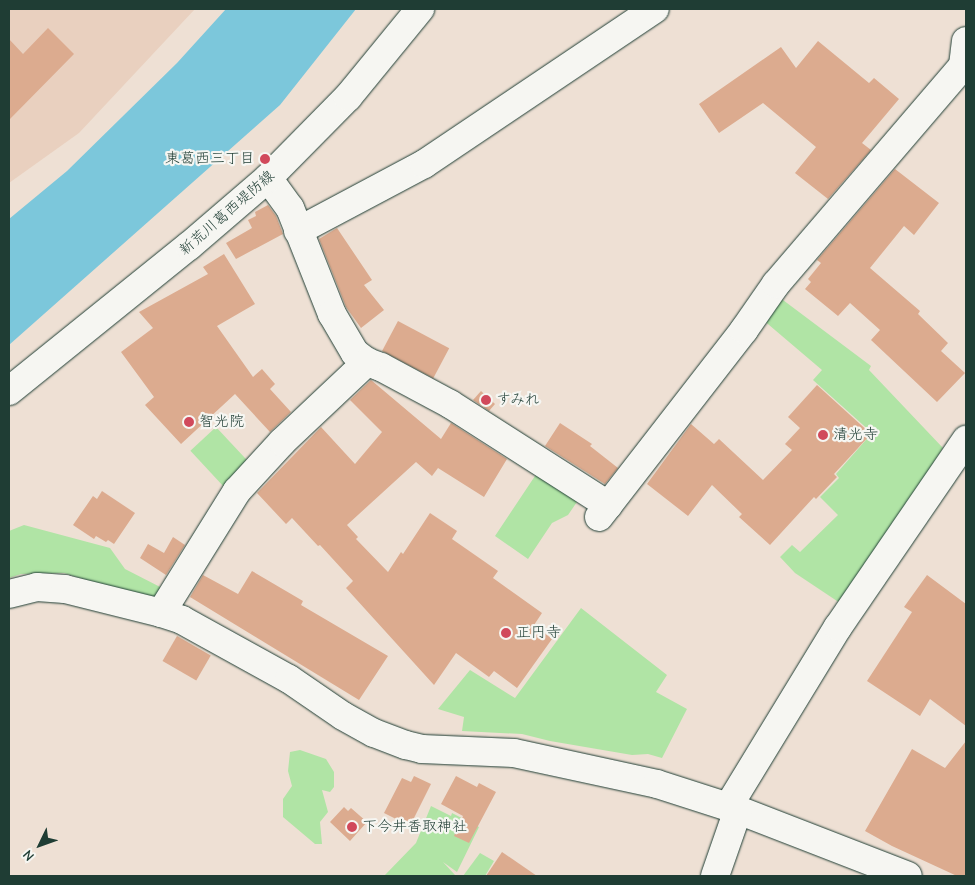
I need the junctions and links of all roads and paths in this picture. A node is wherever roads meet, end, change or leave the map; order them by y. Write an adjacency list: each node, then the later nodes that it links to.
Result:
1 (420, 9): 4 (street, 新荒川葛西堤防線)
2 (655, 9): 5 (street)
3 (965, 59): 6 (street)
4 (268, 178): 5 (street); 7 (street, 新荒川葛西堤防線)
5 (298, 231): 6 (street)
6 (366, 362): 10 (street)
7 (9, 391)
8 (965, 446): 11 (street)
9 (9, 594): 10 (street)
10 (161, 612): 11 (street)
11 (733, 808): 12 (street); 13 (street)
12 (715, 876)
13 (908, 876)

